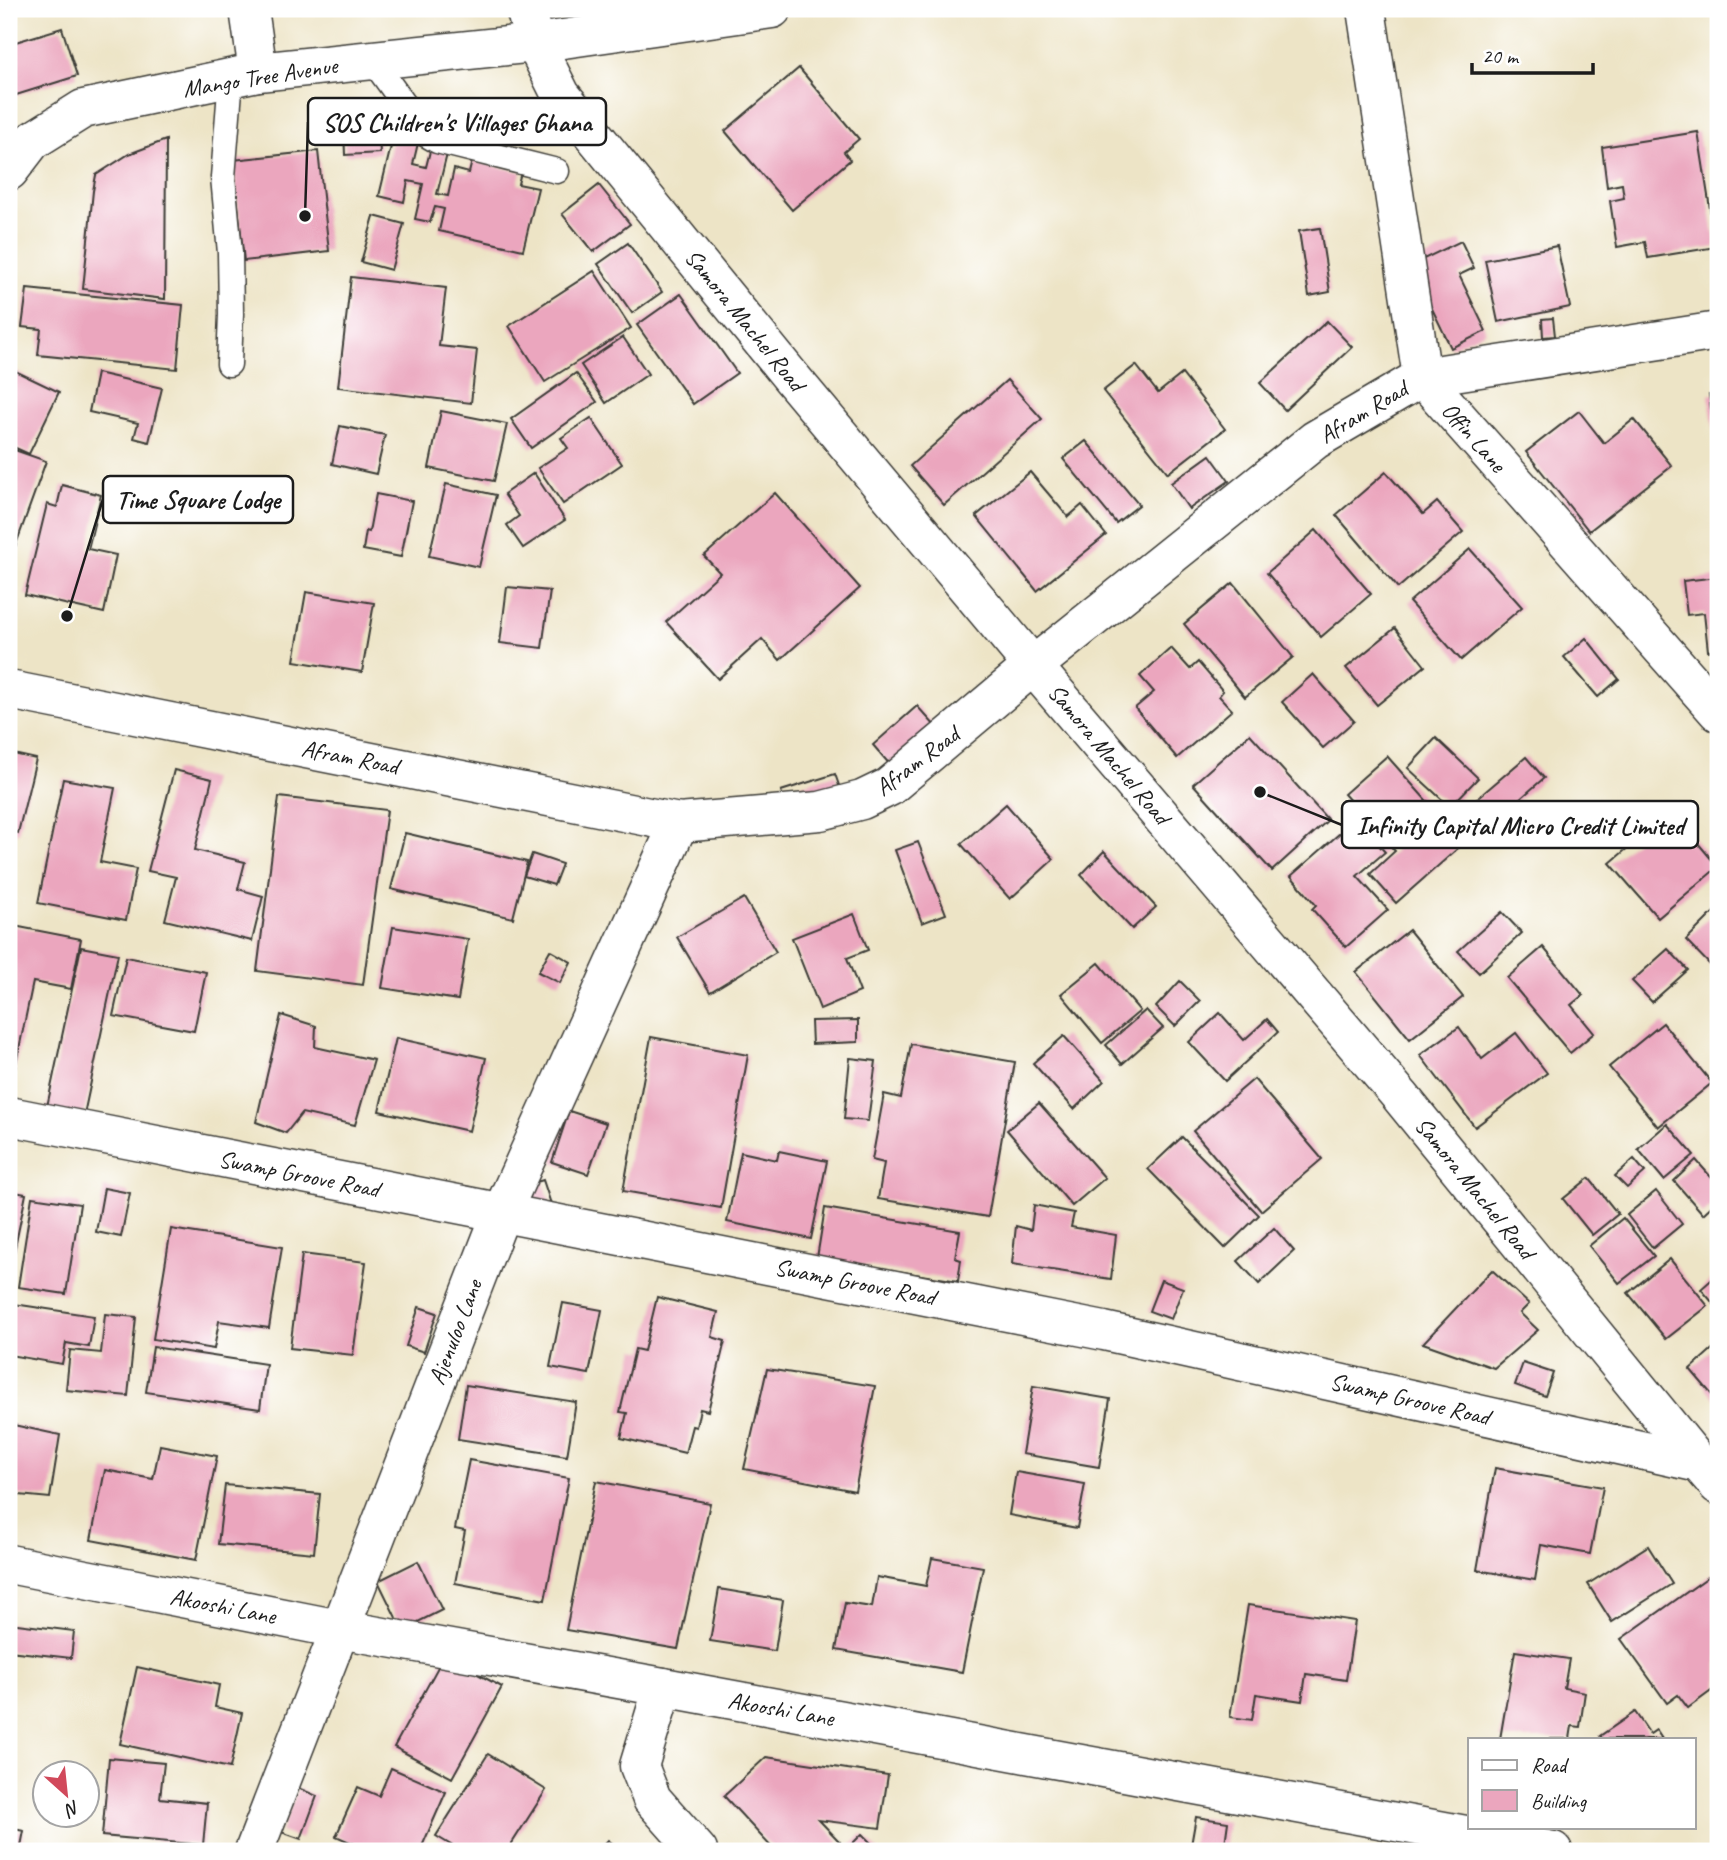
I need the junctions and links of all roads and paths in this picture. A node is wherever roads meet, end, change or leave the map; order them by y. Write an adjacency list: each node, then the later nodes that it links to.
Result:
1 (249, 9): 6 (street)
2 (772, 9): 4 (street, Mango Tree Avenue)
3 (1366, 9): 11 (street)
4 (530, 26): 5 (street, Mango Tree Avenue); 12 (street, Samora Machel Road)
5 (373, 61): 6 (street, Mango Tree Avenue); 8 (lane)
6 (244, 75): 7 (street, Mango Tree Avenue); 10 (lane)
7 (9, 171)
8 (557, 171)
9 (1718, 331): 11 (street, Afram Road)
10 (229, 364)
11 (1422, 377): 12 (street, Afram Road); 14 (street, Offin Lane)
12 (1033, 666): 15 (street, Afram Road); 18 (street, Samora Machel Road)
13 (9, 690): 15 (street, Afram Road)
14 (1718, 712)
15 (679, 822): 17 (street, Ajenuloo Lane)
16 (9, 1116): 17 (street, Swamp Groove Road)
17 (501, 1213): 18 (street, Swamp Groove Road); 20 (street, Ajenuloo Lane)
18 (1709, 1474)
19 (9, 1563): 20 (street, Akooshi Lane)
20 (339, 1629): 21 (street, Akooshi Lane); 22 (street, Ajenuloo Lane)
21 (663, 1687): 23 (street); 24 (street, Akooshi Lane)
22 (254, 1851)
23 (698, 1851)
24 (1553, 1851)

